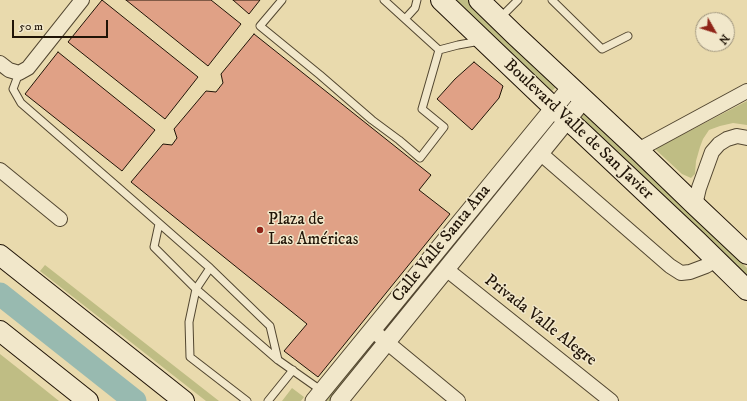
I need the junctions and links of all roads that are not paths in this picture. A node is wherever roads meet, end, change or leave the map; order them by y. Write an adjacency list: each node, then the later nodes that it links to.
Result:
1 (82, 0): 15 (street)
2 (282, 0): 13 (lane)
3 (384, 0): 9 (lane)
4 (417, 0): 9 (lane)
5 (441, 0): 12 (main road, Boulevard Valle de San Javier)
6 (479, 0): 10 (main road, Boulevard Valle de San Javier)
7 (518, 0): 10 (lane)
8 (552, 0): 11 (lane)
9 (405, 19): 13 (lane)
10 (499, 19): 17 (main road, Boulevard Valle de San Javier)
11 (628, 36)
12 (483, 40): 13 (lane); 18 (main road, Boulevard Valle de San Javier)
13 (439, 50)
14 (0, 63): 15 (street)
15 (20, 72): 25 (lane)
16 (747, 91): 20 (street)
17 (577, 93): 18 (street, Calle Valle Santa Ana); 20 (main road, Boulevard Valle de San Javier)
18 (560, 114): 21 (street, Calle Valle Santa Ana); 26 (street, Calle Valle Santa Ana); 30 (main road, Boulevard Valle de San Javier)
19 (747, 138): 23 (street)
20 (638, 150): 23 (main road, Boulevard Valle de San Javier)
21 (540, 153): 27 (street, Calle Valle Santa Ana); 30 (street)
22 (0, 170): 24 (street)
23 (695, 206): 28 (main road, Boulevard Valle de San Javier)
24 (60, 219)
25 (159, 224): 31 (lane); 33 (lane)
26 (444, 242): 27 (street); 36 (street, Calle Valle Santa Ana)
27 (459, 254): 32 (street, Calle Valle Santa Ana)
28 (747, 254)
29 (0, 256): 42 (main road)
30 (716, 260): 34 (main road, Boulevard Valle de San Javier)
31 (210, 268): 33 (lane); 38 (lane)
32 (446, 270): 37 (street, Calle Valle Santa Ana); 47 (street, Privada Valle Alegre)
33 (196, 289): 38 (lane); 43 (lane)
34 (747, 290)
35 (0, 330): 41 (main road)
36 (372, 330): 37 (street); 40 (street, Calle Valle Santa Ana)
37 (387, 342): 45 (street, Calle Valle Santa Ana); 46 (street)
38 (278, 360): 39 (lane)
39 (293, 370): 40 (lane); 44 (lane)
40 (318, 396)
41 (88, 401)
42 (184, 401)
43 (247, 401)
44 (268, 401)
45 (339, 401)
46 (458, 401)
47 (611, 401)

